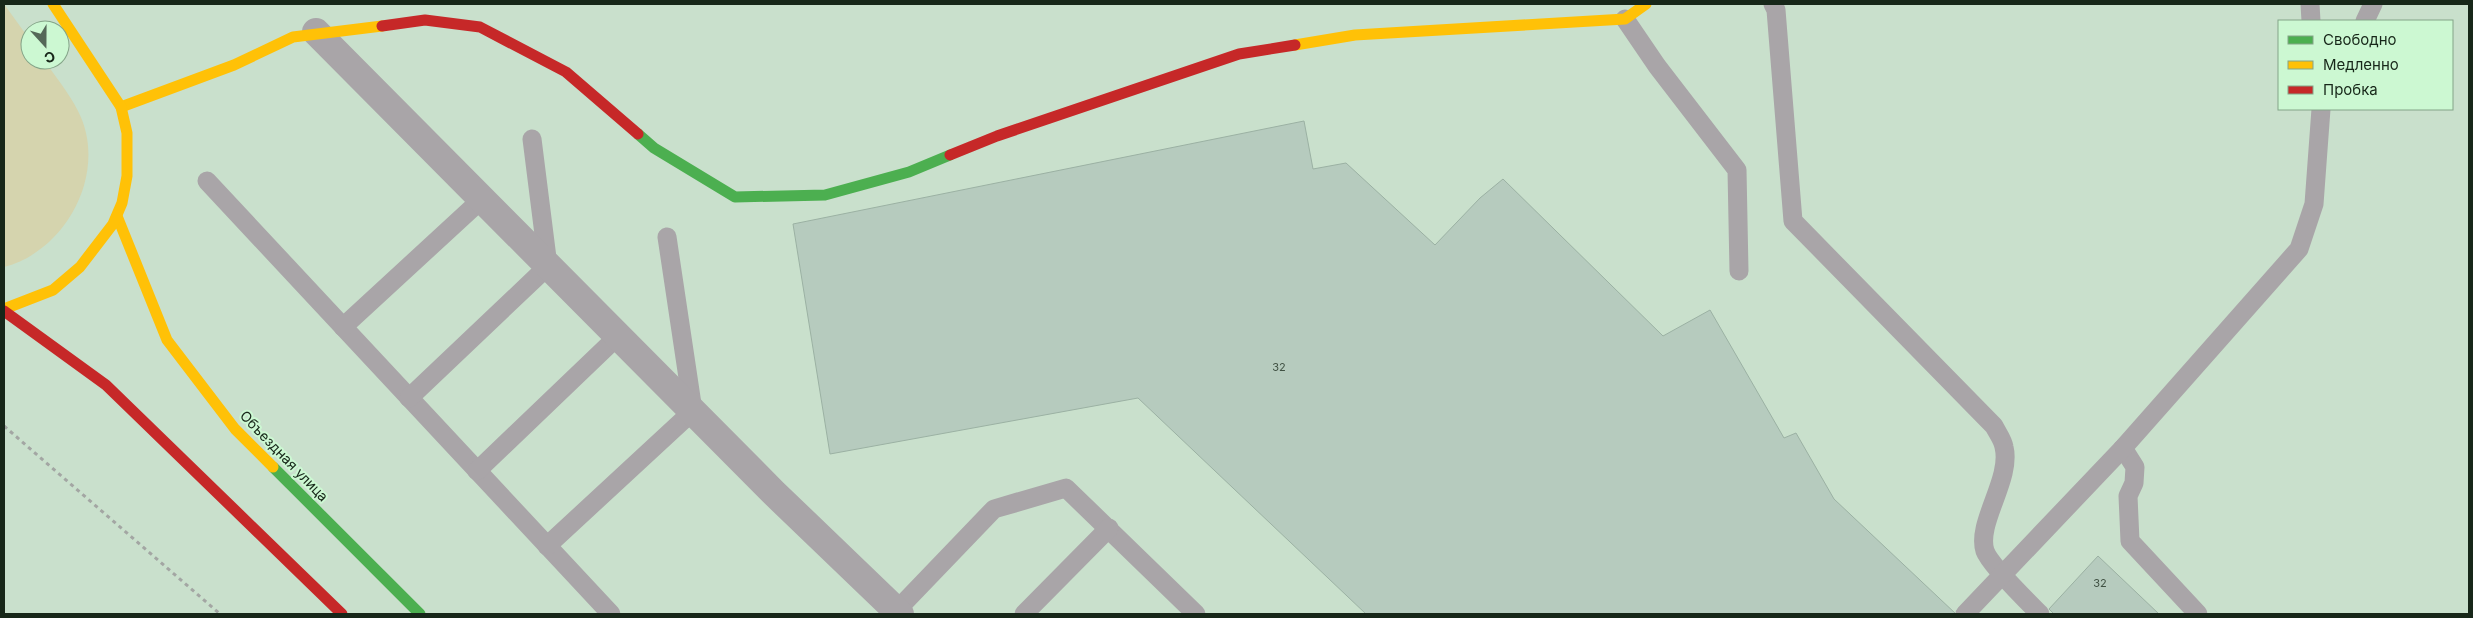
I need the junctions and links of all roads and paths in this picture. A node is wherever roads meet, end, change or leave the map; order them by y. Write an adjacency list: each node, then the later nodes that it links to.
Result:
1 (53, 4): 10 (street)
2 (1646, 4): 6 (street)
3 (1773, 4): 37 (lane)
4 (2310, 4): 7 (lane)
5 (2373, 4): 8 (lane)
6 (1625, 18): 9 (street); 18 (lane)
7 (2311, 20)
8 (2365, 20)
9 (316, 32): 10 (street); 14 (street)
10 (121, 107): 15 (street)
11 (2321, 110): 25 (lane)
12 (532, 139): 17 (lane)
13 (207, 181): 20 (lane)
14 (482, 199): 17 (street); 20 (lane)
15 (117, 216): 19 (street); 33 (street, Объездная улица)
16 (667, 237): 23 (lane)
17 (548, 266): 21 (street); 22 (lane)
18 (1739, 271)
19 (4, 310): 32 (street)
20 (343, 327): 22 (lane)
21 (618, 336): 23 (street); 26 (lane)
22 (409, 398): 26 (lane)
23 (693, 411): 28 (lane); 29 (street)
24 (4, 426): 31 (path)
25 (2123, 448): 36 (lane); 38 (lane)
26 (477, 471): 28 (lane)
27 (1109, 528): 29 (lane); 30 (lane); 35 (lane)
28 (547, 546): 34 (lane)
29 (898, 612)
30 (1191, 612)
31 (220, 614)
32 (342, 614)
33 (420, 614)
34 (612, 614)
35 (1024, 614)
36 (1965, 614)
37 (2040, 614)
38 (2198, 614)

